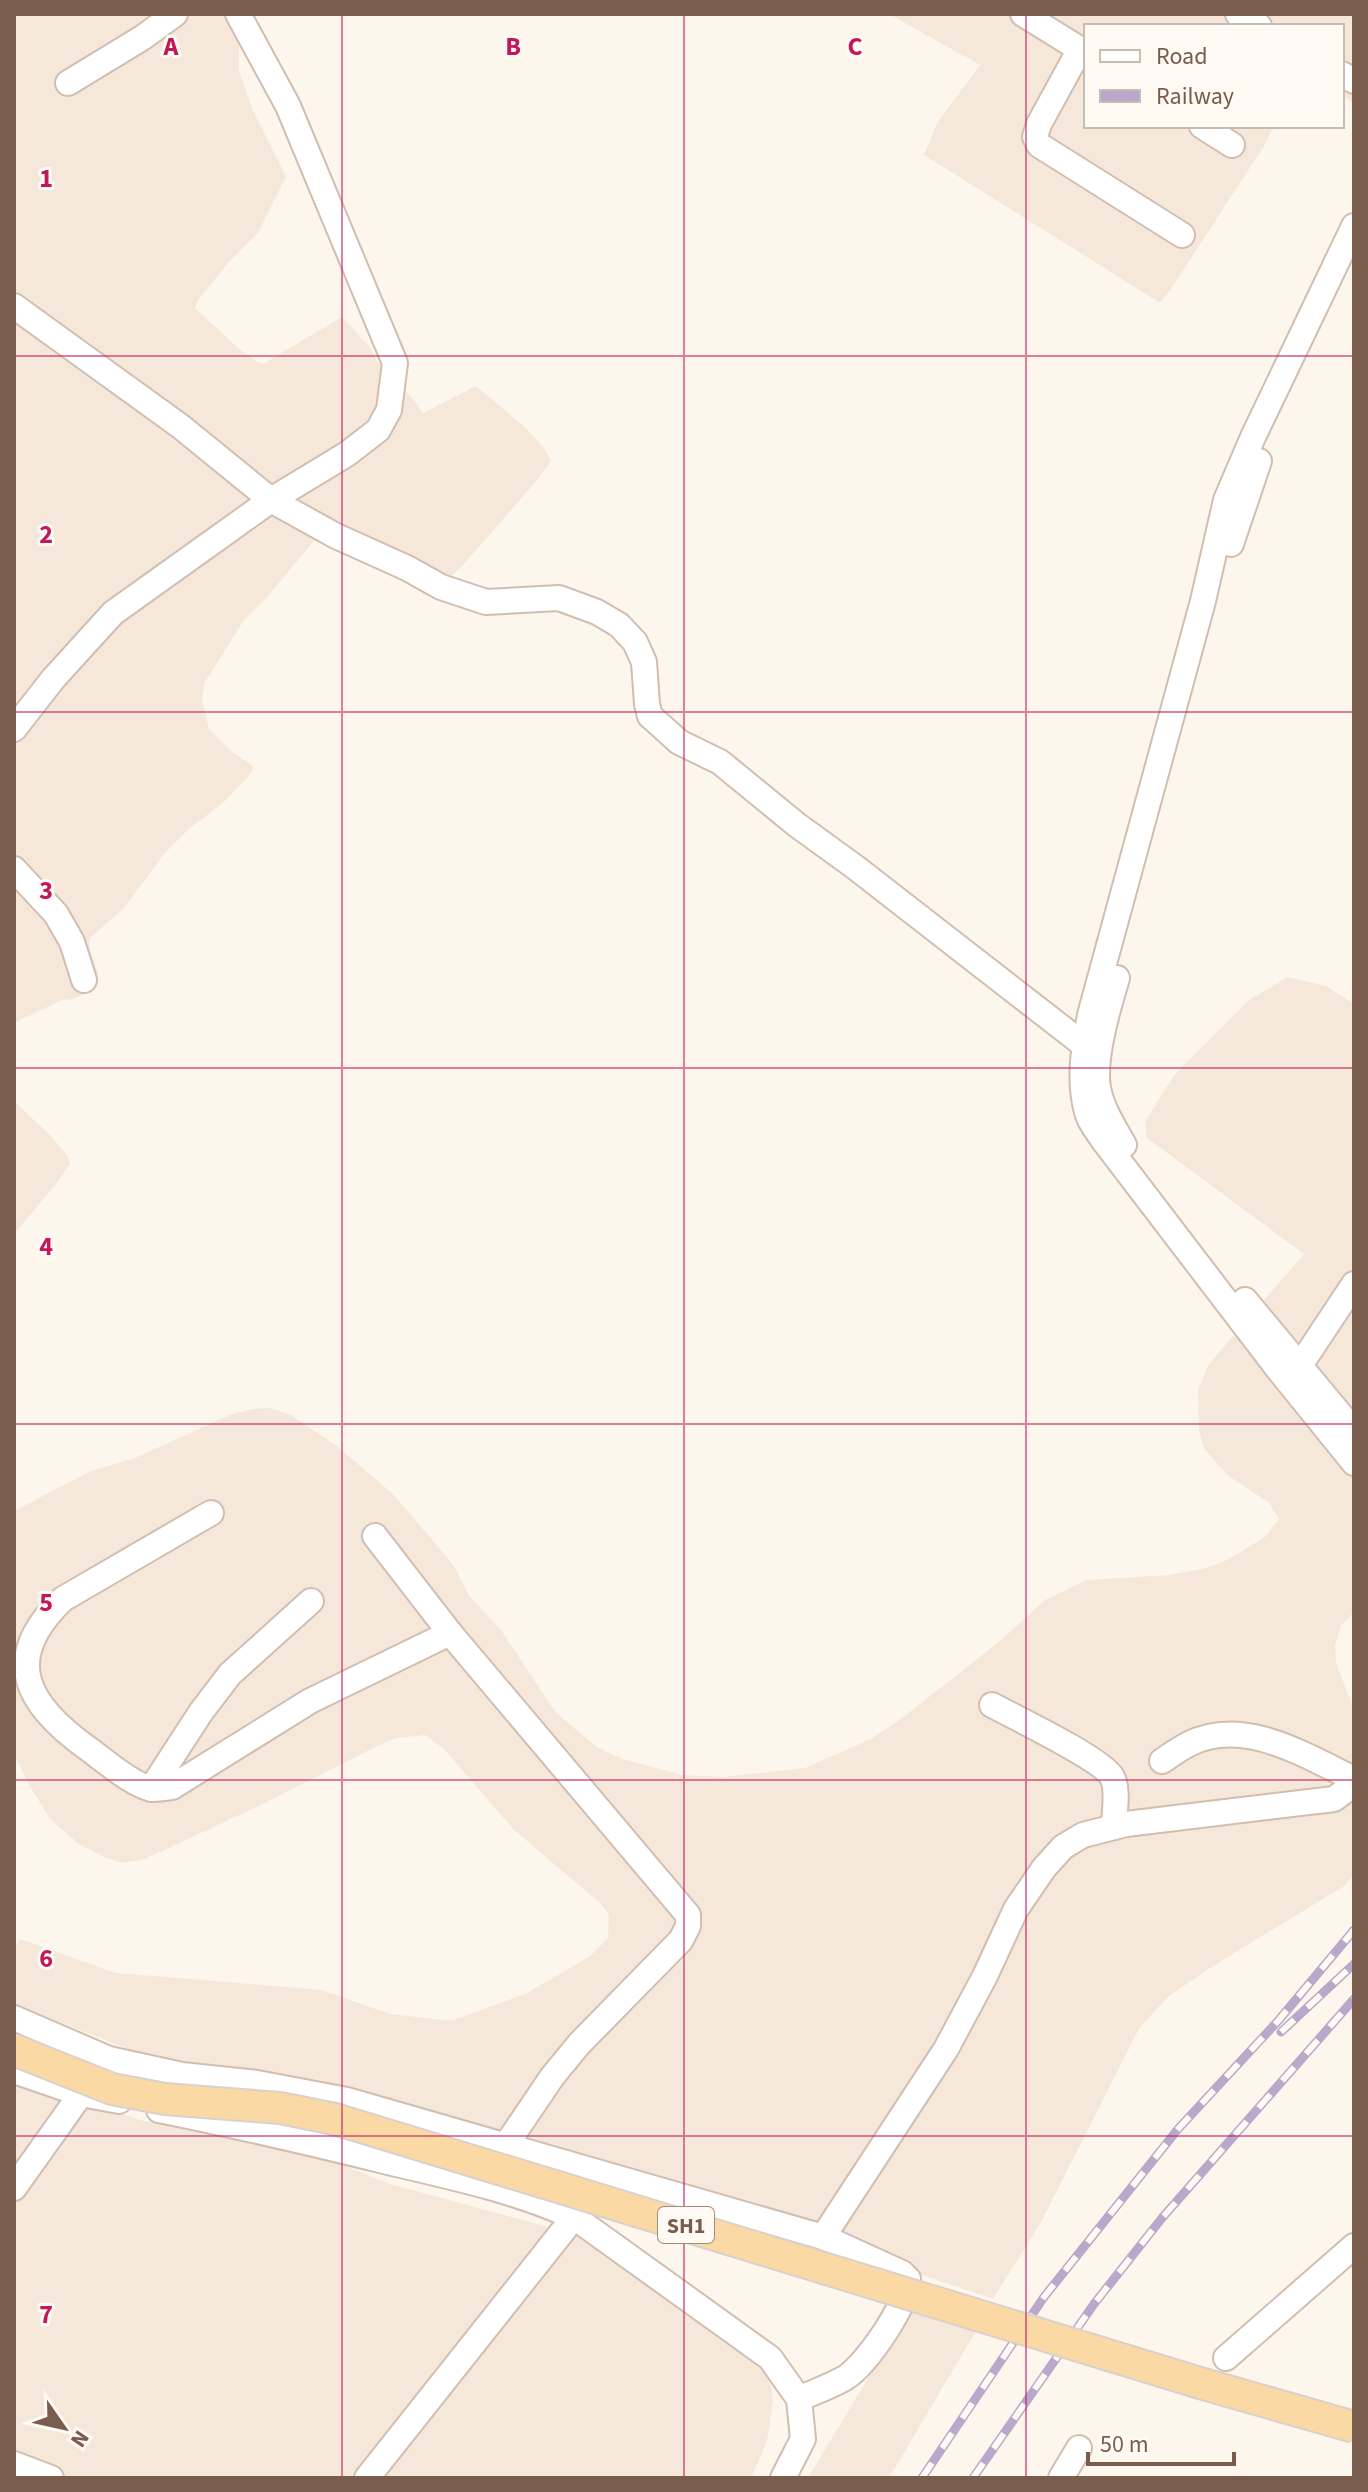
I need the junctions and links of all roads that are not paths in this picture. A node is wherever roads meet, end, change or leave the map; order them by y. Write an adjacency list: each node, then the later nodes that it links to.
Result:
1 (175, 14): 7 (street)
2 (238, 14): 14 (street)
3 (1238, 14): 5 (street)
4 (1027, 15): 6 (street)
5 (1256, 24)
6 (1083, 51): 11 (street)
7 (68, 83)
8 (1205, 128): 9 (street)
9 (1232, 145)
10 (1354, 226): 18 (street)
11 (1182, 235)
12 (1354, 260): 18 (street)
13 (14, 306): 14 (street)
14 (271, 500): 15 (street); 18 (street)
15 (14, 729)
16 (14, 869): 17 (street)
17 (84, 980)
18 (1092, 1051): 20 (street); 22 (street)
19 (1354, 1284): 20 (street)
20 (1299, 1367): 21 (street)
21 (1354, 1431)
22 (1354, 1463)
23 (211, 1513): 30 (street)
24 (375, 1536): 26 (street)
25 (311, 1601): 30 (street)
26 (450, 1633): 30 (street); 36 (street)
27 (992, 1705): 31 (street)
28 (1162, 1761): 29 (street)
29 (1354, 1781): 31 (street)
30 (151, 1789)
31 (1114, 1827): 39 (street)
32 (14, 2018): 36 (street)
33 (14, 2050): 43 (main road, SH1, bridge)
34 (14, 2071): 35 (street)
35 (81, 2094): 37 (street); 38 (street)
36 (506, 2145): 39 (street)
37 (14, 2188)
38 (574, 2217): 42 (street); 47 (street)
39 (823, 2237): 42 (street)
40 (1354, 2246): 41 (street)
41 (1226, 2358)
42 (799, 2399): 48 (street)
43 (1354, 2427)
44 (1079, 2448): 49 (street)
45 (14, 2464): 46 (street)
46 (51, 2478)
47 (367, 2478)
48 (783, 2478)
49 (1061, 2478)

